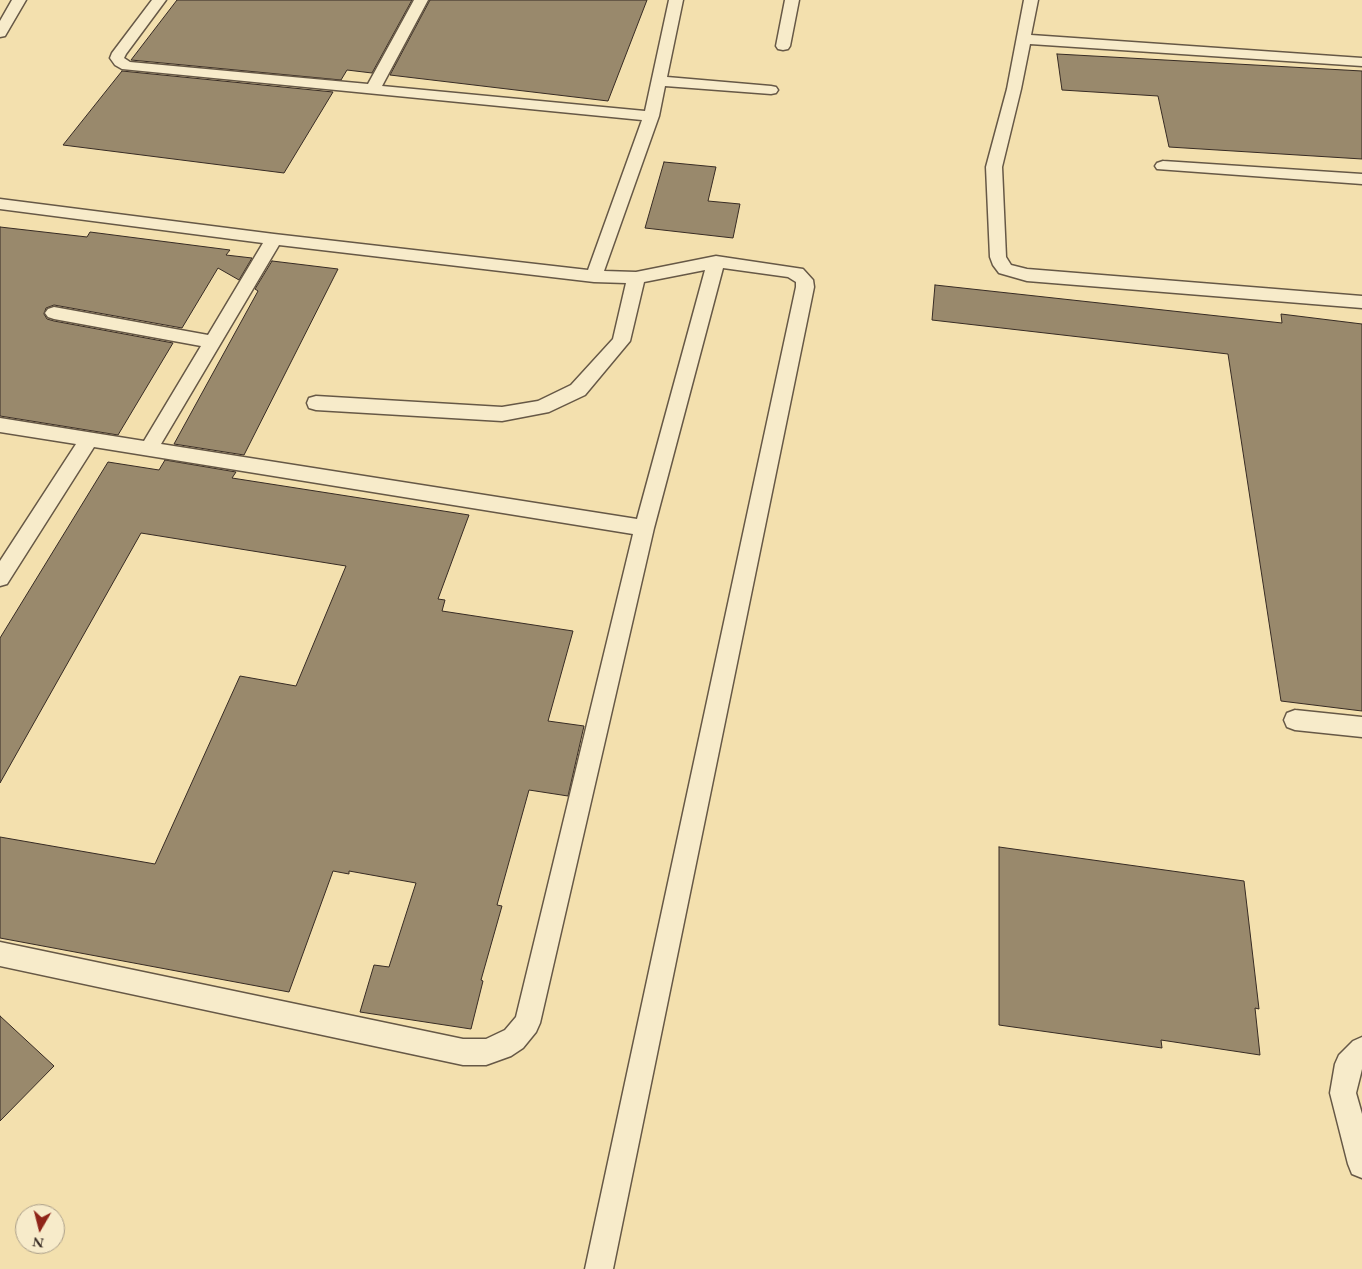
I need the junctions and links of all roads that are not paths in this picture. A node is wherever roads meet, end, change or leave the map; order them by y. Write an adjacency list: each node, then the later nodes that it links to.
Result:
1 (19, 0): 7 (lane)
2 (159, 0): 12 (lane)
3 (421, 0): 12 (lane)
4 (676, 0): 11 (lane)
5 (792, 0): 9 (lane)
6 (1031, 0): 8 (lane)
7 (0, 33)
8 (1024, 39): 10 (lane); 22 (lane)
9 (783, 46)
10 (1362, 62)
11 (659, 81): 13 (lane); 14 (lane)
12 (372, 90): 14 (lane)
13 (771, 90)
14 (651, 116): 20 (lane)
15 (1163, 166): 16 (lane)
16 (1362, 179)
17 (0, 204): 18 (lane)
18 (274, 239): 20 (lane); 24 (lane)
19 (716, 262): 21 (lane); 29 (lane); 36 (lane)
20 (594, 276): 21 (lane)
21 (636, 278): 25 (lane)
22 (1362, 302)
23 (54, 313): 24 (lane)
24 (212, 342): 28 (lane)
25 (316, 403)
26 (0, 425): 27 (lane)
27 (89, 440): 28 (lane); 30 (lane)
28 (149, 448): 29 (lane)
29 (644, 528): 33 (lane)
30 (0, 578)
31 (1295, 720): 32 (lane)
32 (1362, 727)
33 (0, 954)
34 (1362, 1050): 35 (lane)
35 (1362, 1164)
36 (599, 1269)

